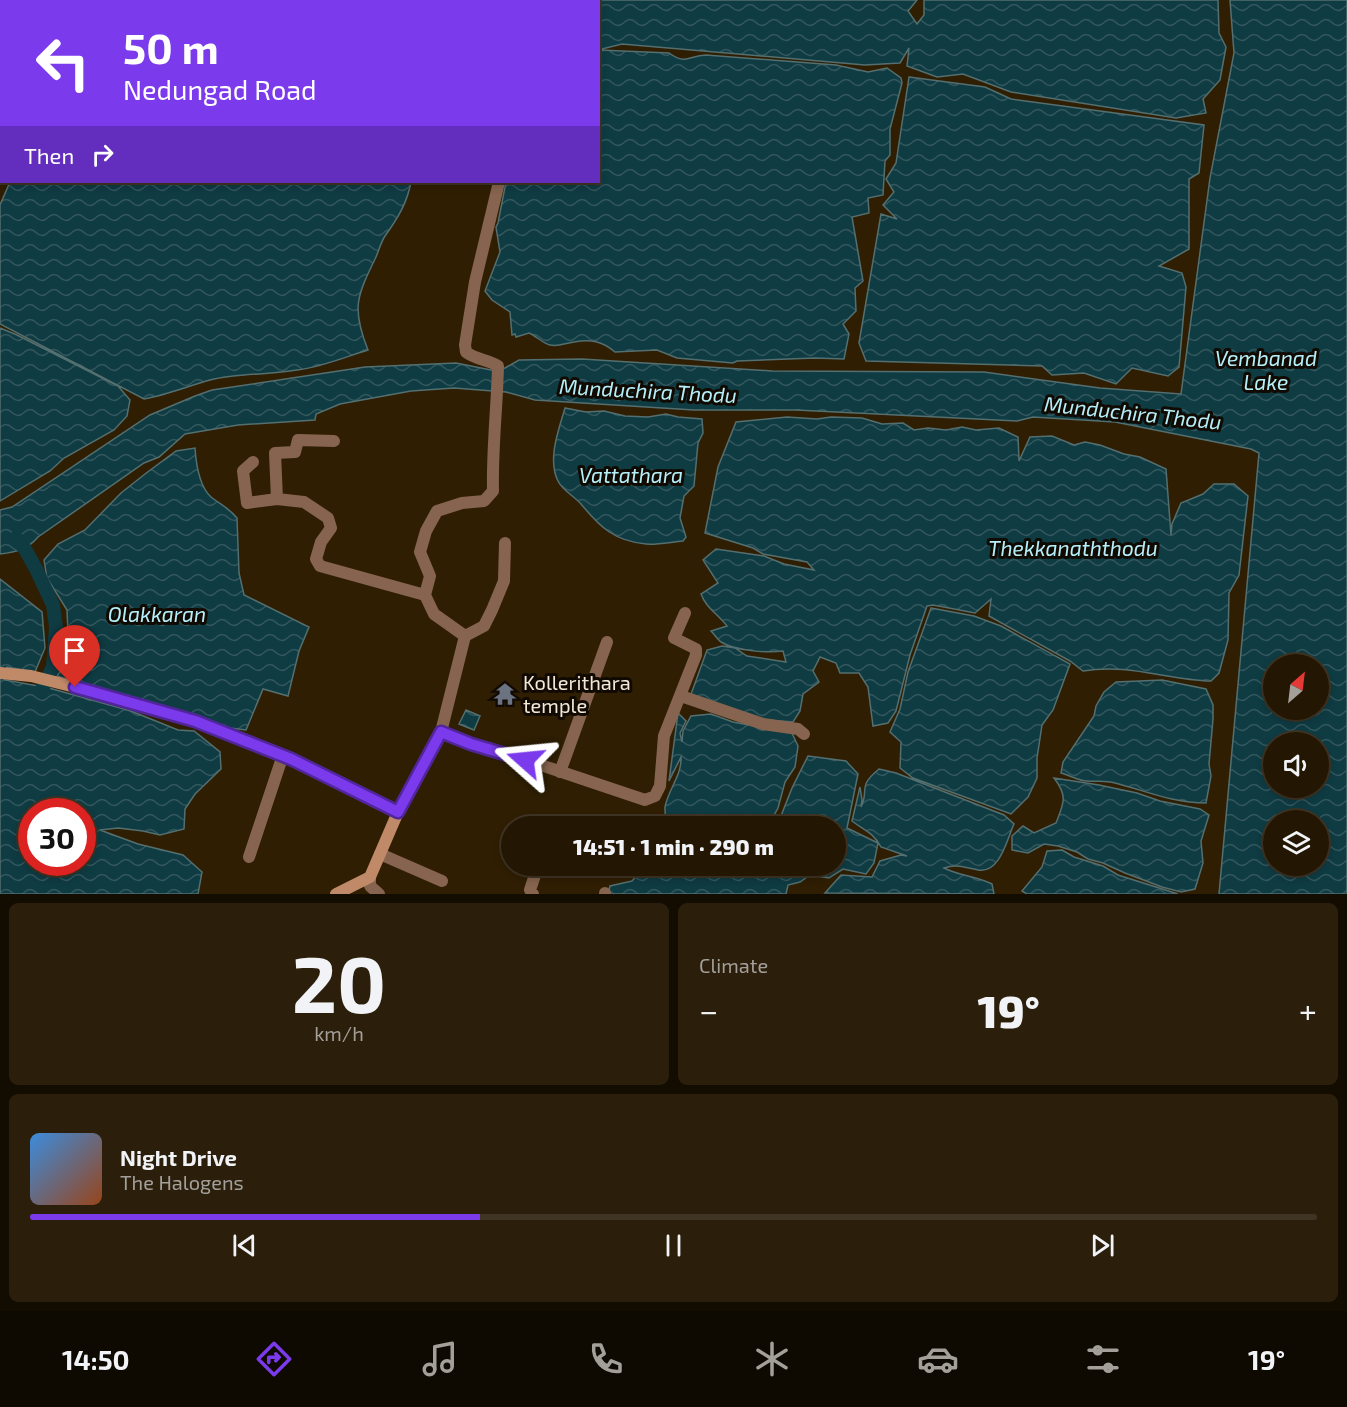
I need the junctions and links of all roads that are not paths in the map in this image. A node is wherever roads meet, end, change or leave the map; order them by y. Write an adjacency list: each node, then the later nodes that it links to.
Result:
1 (499, 183): 6 (street)
2 (334, 441): 4 (street)
3 (253, 462): 4 (street)
4 (277, 499): 6 (street)
5 (505, 543): 8 (street)
6 (425, 595): 8 (street)
7 (686, 613): 11 (street)
8 (465, 636): 12 (street)
9 (607, 642): 15 (street)
10 (4, 673): 14 (main road)
11 (681, 696): 13 (street); 15 (street)
12 (441, 732): 15 (street); 16 (street)
13 (804, 734)
14 (283, 755): 16 (main road); 18 (street)
15 (560, 772)
16 (398, 812): 17 (main road)
17 (380, 854): 20 (main road); 21 (street)
18 (249, 857)
19 (535, 876): 24 (street)
20 (370, 877): 22 (main road); 23 (street)
21 (442, 881)
22 (336, 894)
23 (379, 894)
24 (533, 894)

